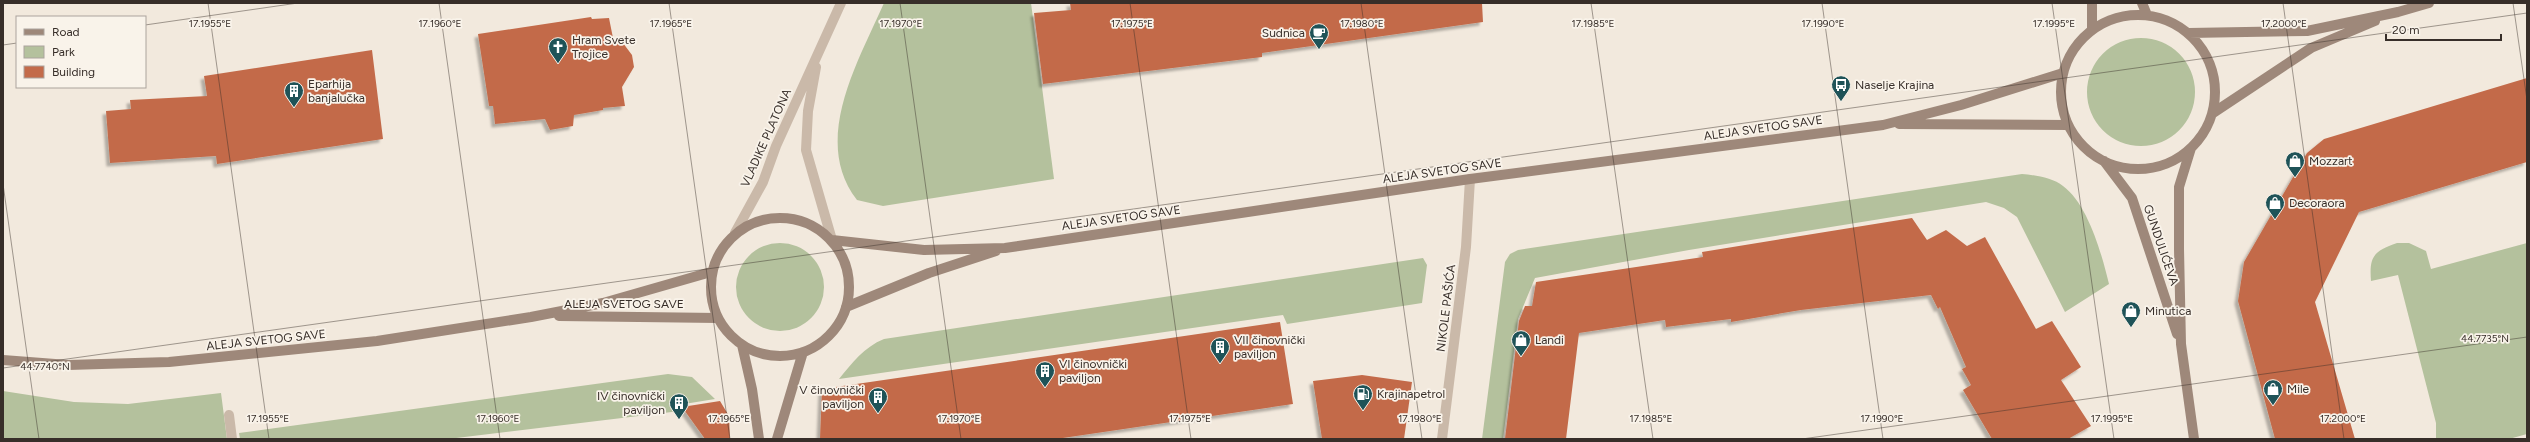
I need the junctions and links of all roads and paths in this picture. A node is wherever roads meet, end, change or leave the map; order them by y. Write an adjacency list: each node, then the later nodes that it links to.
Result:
1 (840, 3): 9 (street, VLADIKE PLATONA)
2 (2092, 3): 7 (main road)
3 (2142, 3): 6 (main road)
4 (2429, 3): 5 (main road)
5 (2398, 12): 8 (main road); 11 (main road)
6 (2147, 15): 7 (main road); 8 (main road)
7 (2092, 30): 10 (main road)
8 (2189, 33): 11 (main road)
9 (818, 54): 17 (street, VLADIKE PLATONA); 18 (street, VLADIKE PLATONA)
10 (2063, 73): 12 (main road); 13 (main road, ALEJA SVETOG SAVE)
11 (2213, 113): 14 (main road)
12 (2068, 124): 13 (main road, ALEJA SVETOG SAVE); 15 (main road)
13 (1883, 125): 16 (main road, ALEJA SVETOG SAVE)
14 (2191, 148): 15 (main road); 24 (main road, GUNDULIĆEVA)
15 (2104, 161): 24 (main road, GUNDULIĆEVA)
16 (1470, 180): 19 (main road, ALEJA SVETOG SAVE); 32 (street, NIKOLE PAŠIĆA)
17 (735, 233): 18 (main road); 20 (main road)
18 (832, 240): 19 (main road, ALEJA SVETOG SAVE); 21 (main road)
19 (1005, 248): 21 (main road, ALEJA SVETOG SAVE)
20 (711, 272): 22 (main road, ALEJA SVETOG SAVE); 23 (main road)
21 (846, 307): 26 (main road)
22 (531, 317): 23 (main road, ALEJA SVETOG SAVE); 27 (main road, ALEJA SVETOG SAVE)
23 (718, 318): 25 (main road)
24 (2180, 344): 33 (main road, GUNDULIĆEVA)
25 (742, 345): 26 (main road); 30 (main road)
26 (803, 352): 31 (main road)
27 (3, 360)
28 (229, 415): 29 (street)
29 (232, 439)
30 (759, 439)
31 (777, 439)
32 (1442, 439)
33 (2194, 439)

